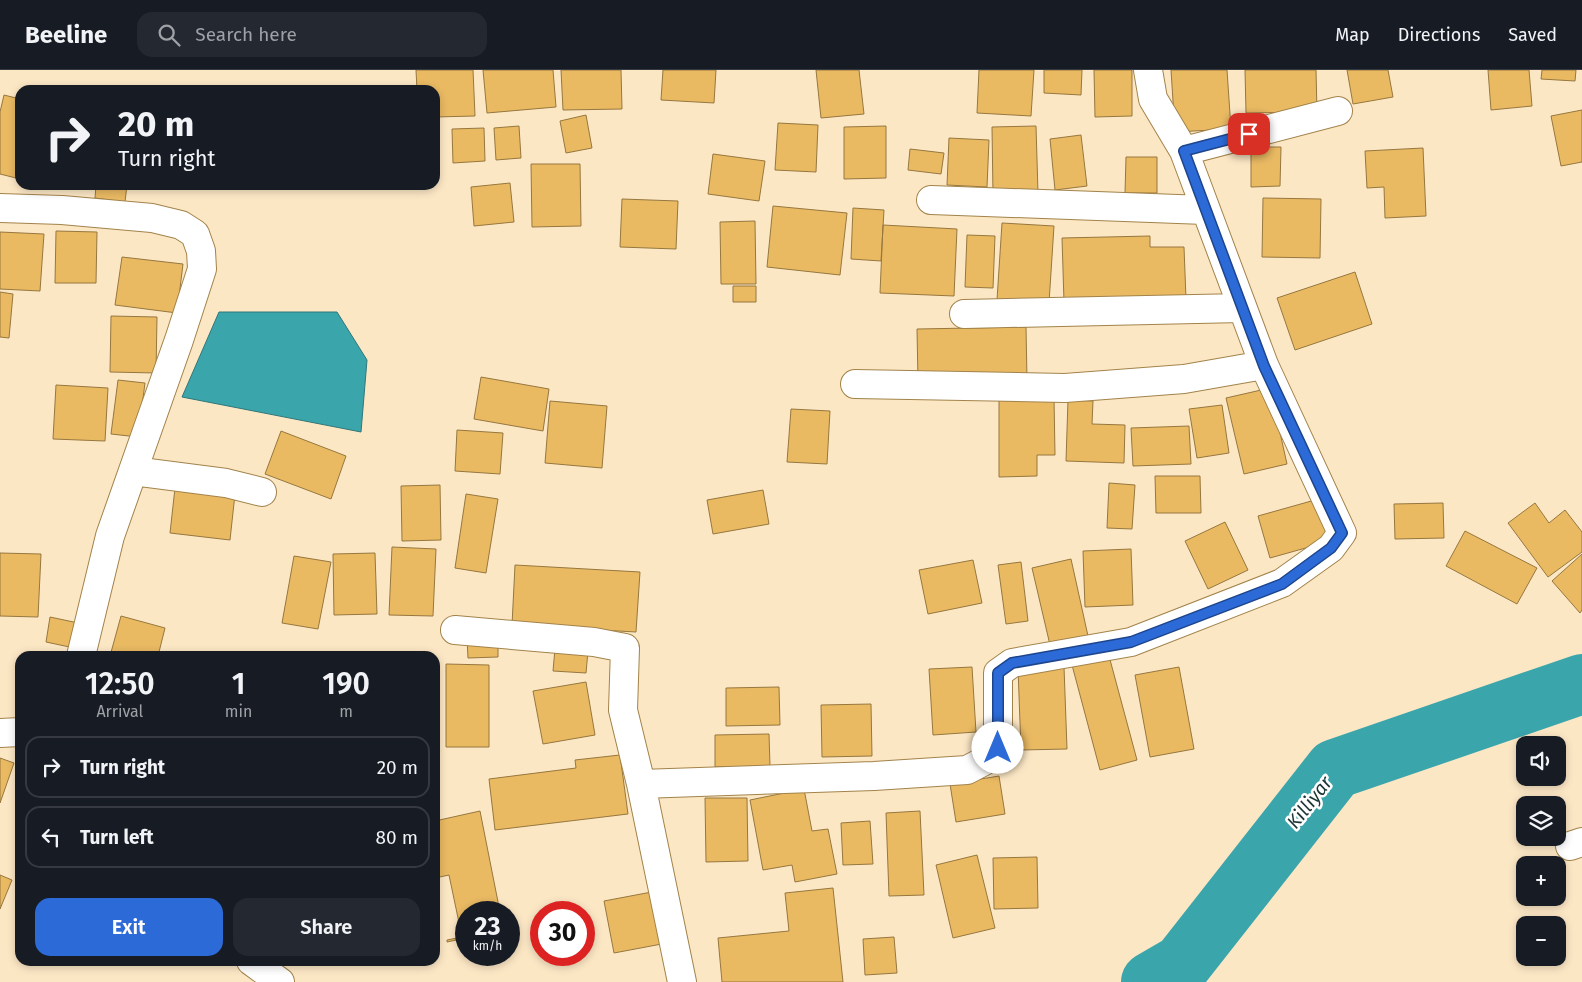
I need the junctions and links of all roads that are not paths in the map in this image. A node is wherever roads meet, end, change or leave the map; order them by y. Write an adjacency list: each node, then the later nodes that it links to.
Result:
1 (1148, 70): 3 (street)
2 (1338, 111): 3 (street)
3 (1184, 151): 6 (street)
4 (931, 200): 6 (street)
5 (0, 208): 11 (street)
6 (1205, 210): 7 (street)
7 (1242, 308): 8 (street); 9 (street)
8 (964, 314)
9 (1264, 366): 10 (street); 17 (street)
10 (855, 384)
11 (133, 471): 12 (street); 14 (street)
12 (262, 492)
13 (455, 630): 17 (street)
14 (82, 651)
15 (15, 732): 16 (street)
16 (0, 733)
17 (642, 784): 20 (street)
18 (258, 966): 19 (street)
19 (280, 982)
20 (682, 982)

